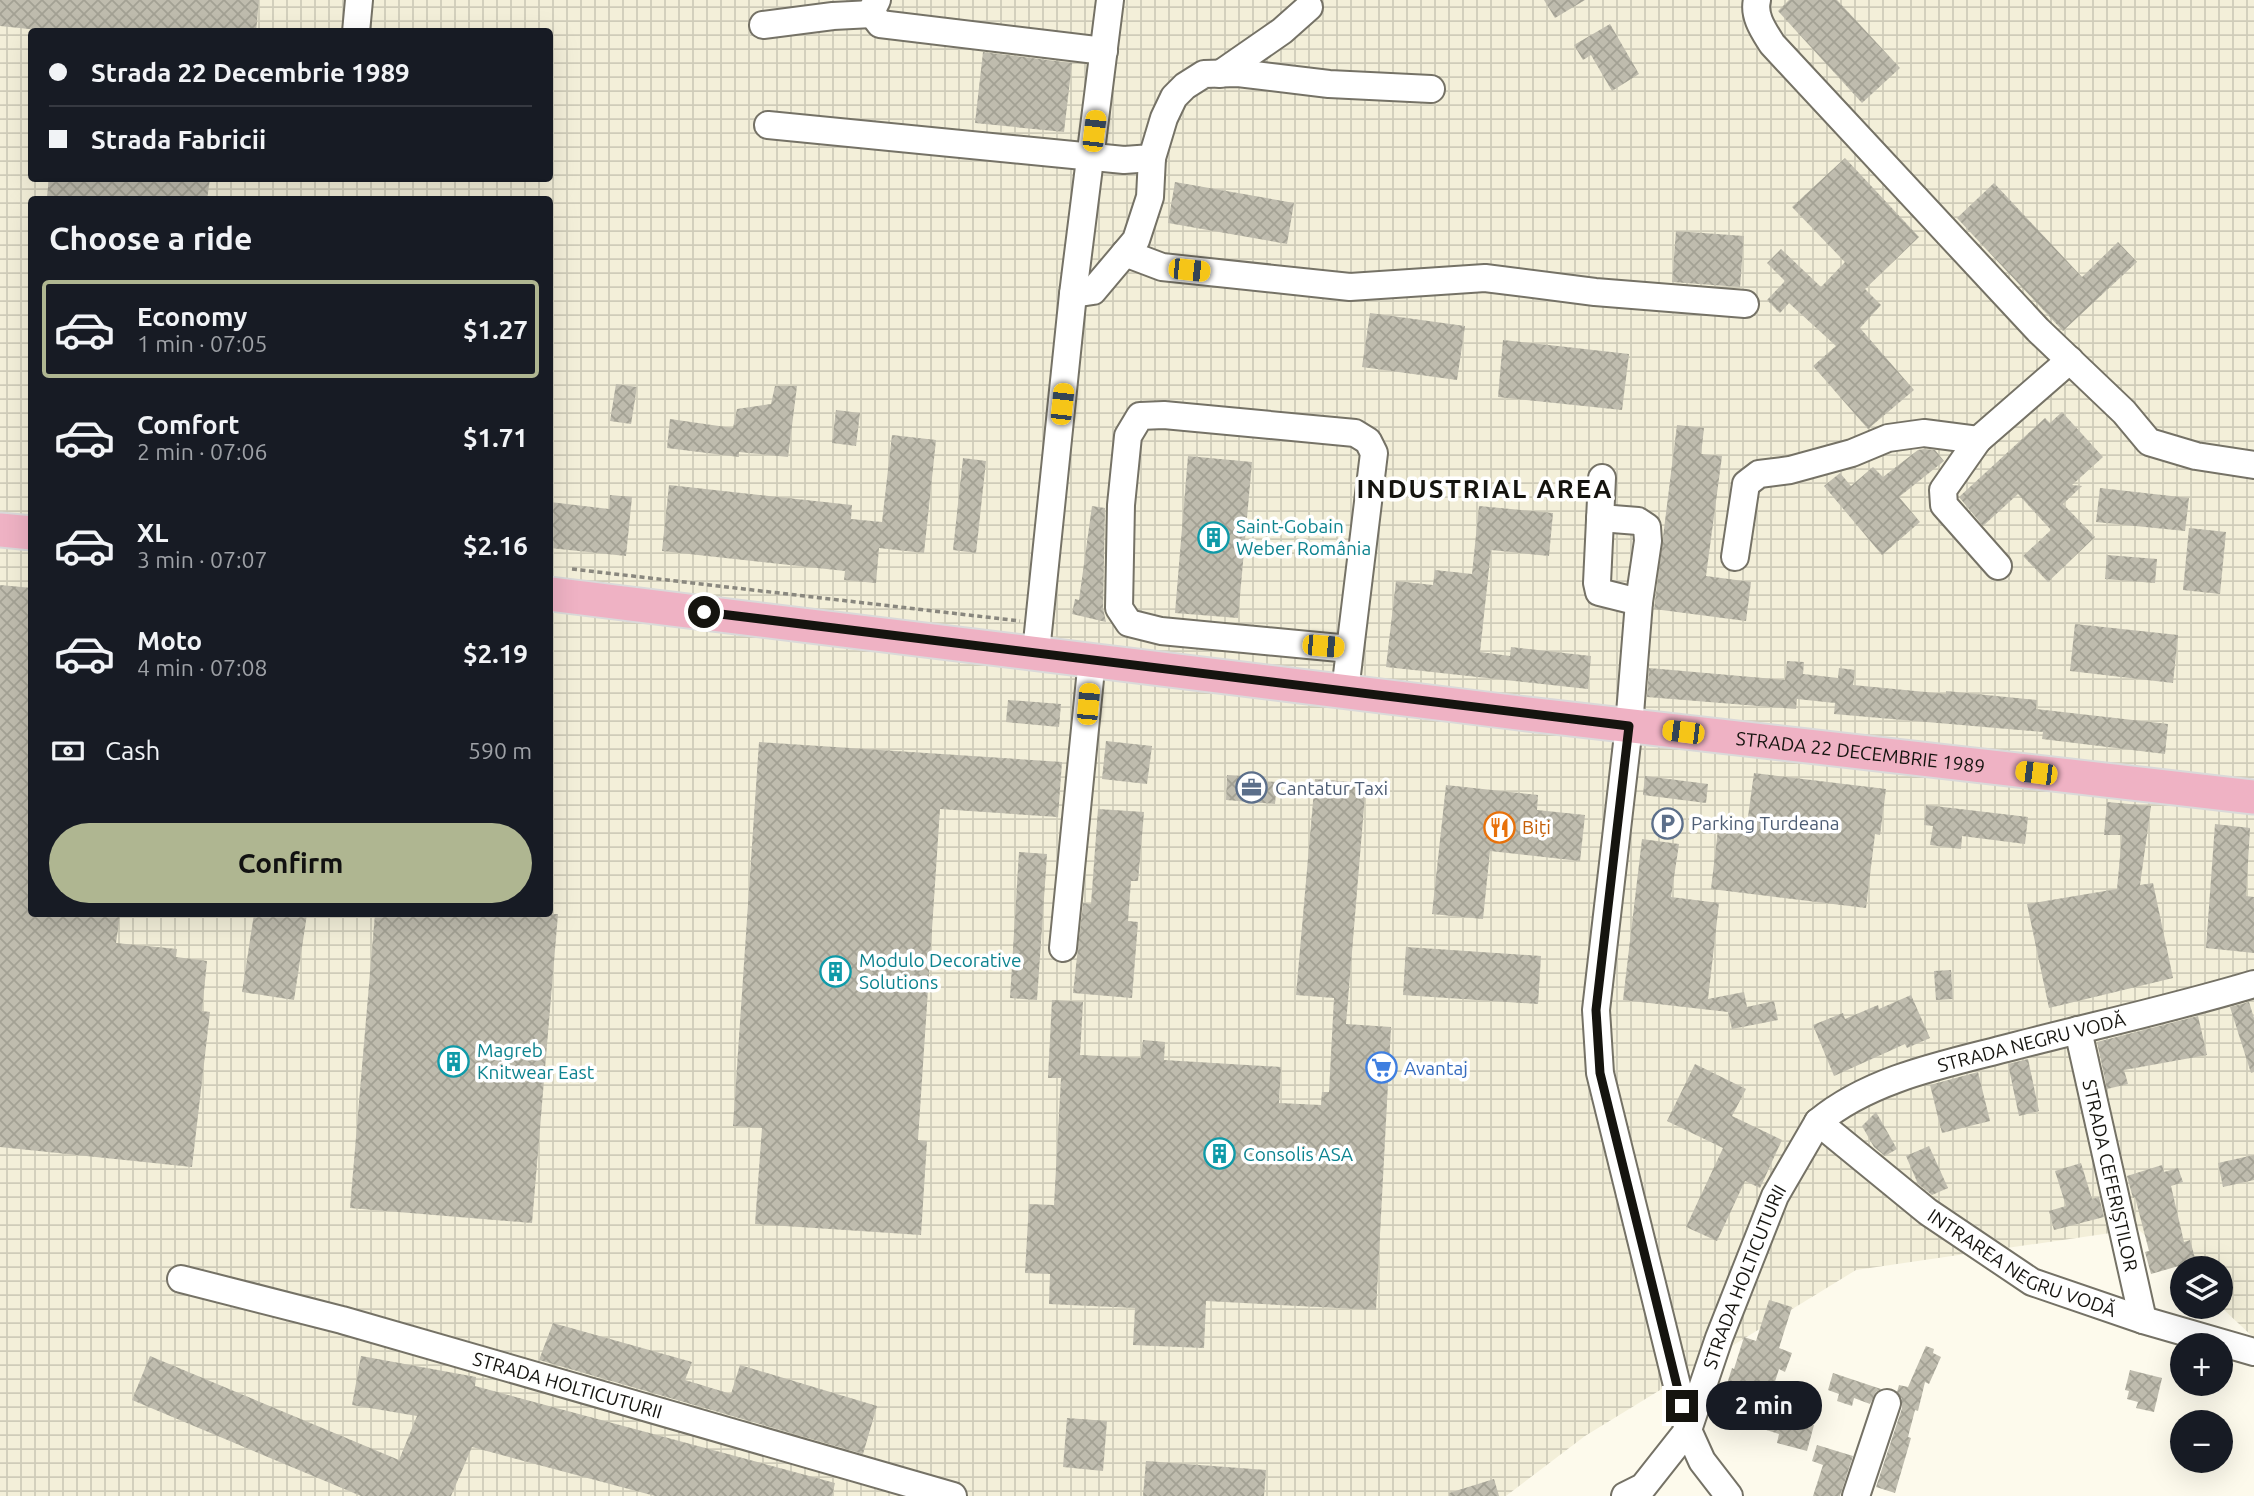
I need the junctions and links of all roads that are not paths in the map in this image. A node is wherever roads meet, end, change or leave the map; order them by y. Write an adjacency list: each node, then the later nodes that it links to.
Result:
1 (359, 0): 7 (street)
2 (1110, 0): 8 (street)
3 (1757, 0): 17 (street)
4 (875, 7): 6 (street); 8 (street)
5 (1308, 7): 9 (street)
6 (763, 25)
7 (356, 28)
8 (1104, 51): 12 (street)
9 (1220, 74): 10 (street); 13 (street)
10 (1430, 89)
11 (768, 125): 12 (street)
12 (1090, 158): 13 (street); 15 (street)
13 (1153, 158): 14 (street)
14 (1125, 253): 15 (street); 16 (street)
15 (1073, 294): 28 (street)
16 (1745, 304)
17 (2070, 360): 18 (street); 19 (street)
18 (1978, 440): 24 (street); 25 (street)
19 (2254, 465)
20 (1602, 478): 21 (street)
21 (1600, 518): 27 (street); 27 (street)
22 (0, 530): 23 (main road)
23 (28, 533)
24 (1735, 557)
25 (1998, 566)
26 (556, 581): 28 (main road, STRADA 22 DECEMBRIE 1989)
27 (1639, 602): 32 (street)
28 (1037, 638): 30 (main road, STRADA 22 DECEMBRIE 1989)
29 (1350, 649): 29 (street); 31 (street)
30 (1092, 659): 31 (main road, STRADA 22 DECEMBRIE 1989); 34 (street)
31 (1345, 691): 32 (main road, STRADA 22 DECEMBRIE 1989)
32 (1629, 726): 33 (main road, STRADA 22 DECEMBRIE 1989); 42 (street)
33 (2254, 797)
34 (1063, 948)
35 (2254, 985): 36 (street, STRADA NEGRU VODĂ)
36 (2078, 1030): 37 (street, STRADA NEGRU VODĂ); 39 (street, STRADA CEFERIȘTILOR)
37 (1818, 1122): 39 (street, INTRAREA NEGRU VODĂ); 42 (street, STRADA HOLTICUTURII)
38 (181, 1279): 43 (street, STRADA HOLTICUTURII)
39 (2143, 1320): 40 (street, INTRAREA NEGRU VODĂ)
40 (2254, 1352)
41 (1887, 1403): 46 (street)
42 (1688, 1430): 44 (street, STRADA HOLTICUTURII); 45 (street)
43 (953, 1496)
44 (1625, 1496)
45 (1729, 1496)
46 (1856, 1496)

